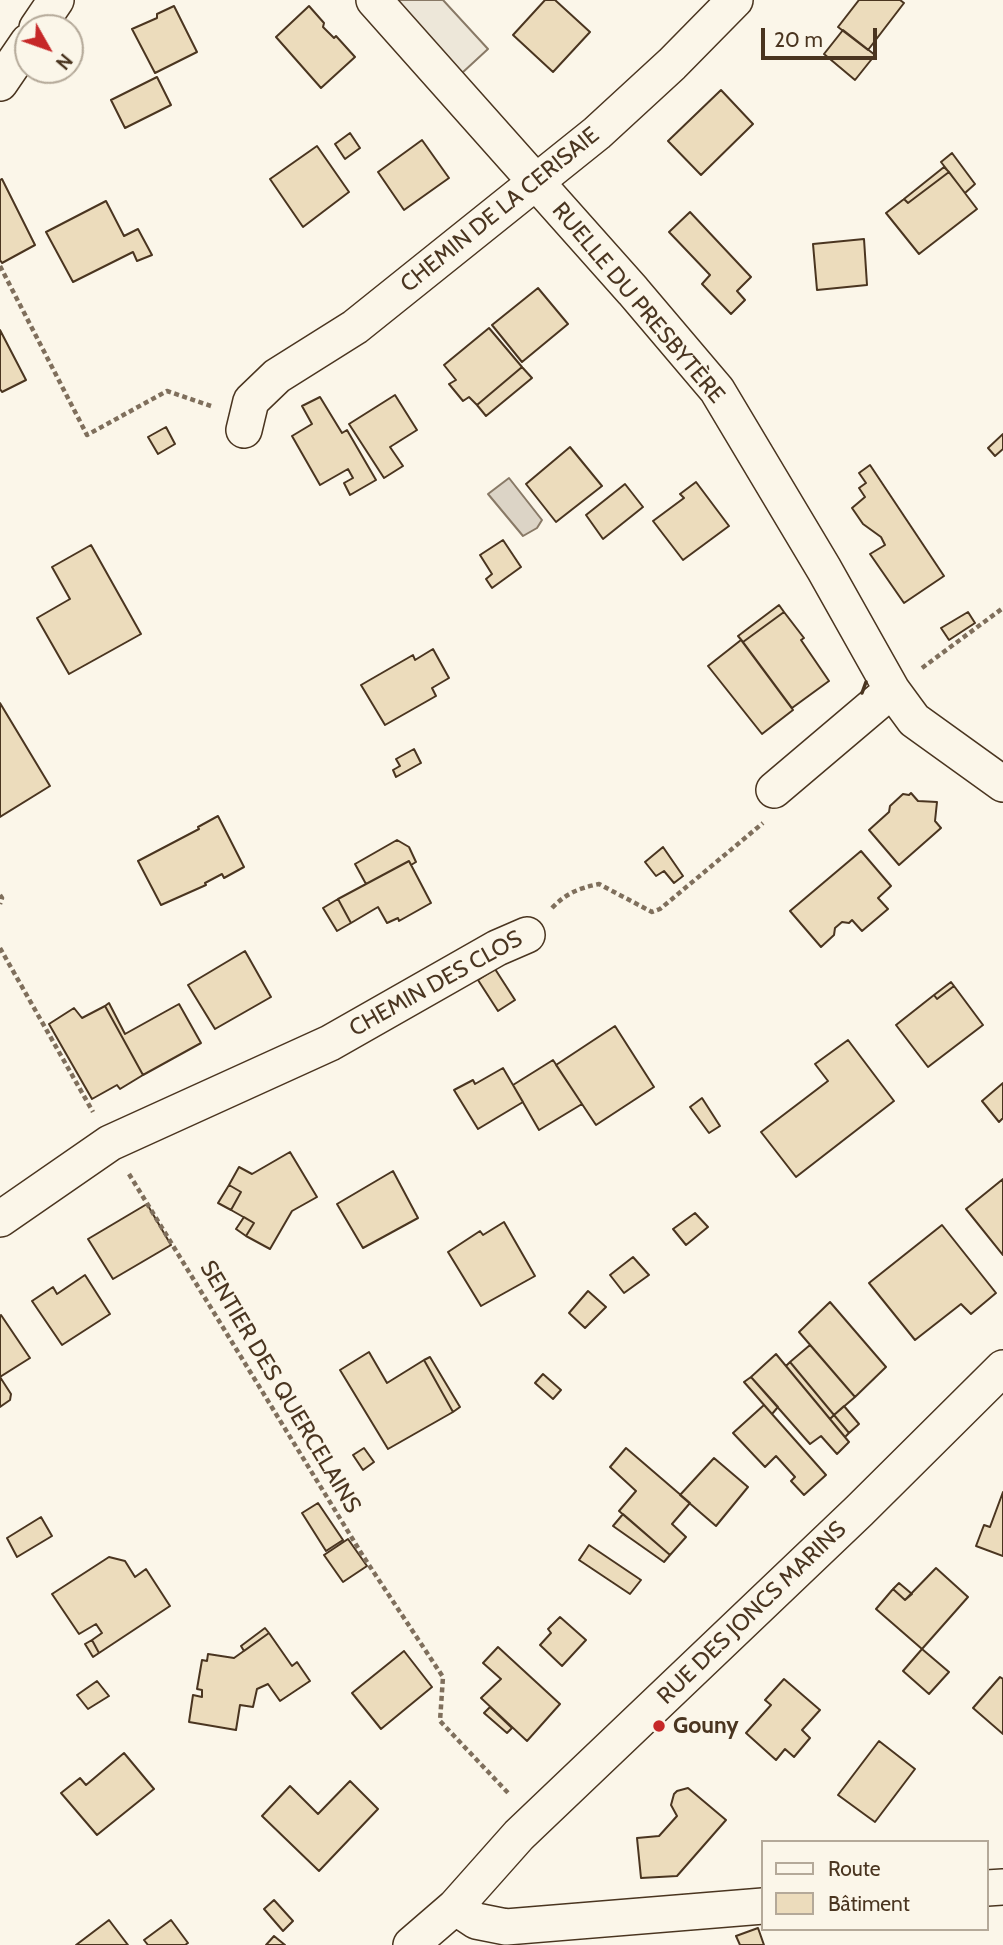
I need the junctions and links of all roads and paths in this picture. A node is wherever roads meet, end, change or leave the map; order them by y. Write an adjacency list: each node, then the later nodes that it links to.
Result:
1 (374, 0): 5 (street, RUELLE DU PRESBYTÈRE)
2 (735, 0): 5 (street, CHEMIN DE LA CERISAIE)
3 (14, 62): 4 (street)
4 (0, 83)
5 (536, 182): 7 (street, CHEMIN DE LA CERISAIE); 9 (street, RUELLE DU PRESBYTÈRE)
6 (0, 266): 7 (path)
7 (247, 416)
8 (1003, 608): 9 (path)
9 (892, 690): 10 (street, RUELLE DU PRESBYTÈRE); 11 (street)
10 (1003, 784)
11 (773, 803): 14 (path, CHEMIN DES CLOS)
12 (0, 895): 13 (path)
13 (0, 904)
14 (527, 935): 16 (street, CHEMIN DES CLOS)
15 (0, 948): 16 (path, SENTIER DES QUERCELAINS)
16 (110, 1143): 17 (street, CHEMIN DES CLOS); 19 (path, SENTIER DES QUERCELAINS)
17 (0, 1219)
18 (1003, 1368): 19 (street, RUE DES JONCS MARINS)
19 (519, 1835): 21 (street, RUE DES JONCS MARINS)
20 (762, 1906): 21 (street)
21 (455, 1907): 22 (street, RUE DES JONCS MARINS)
22 (411, 1945)

